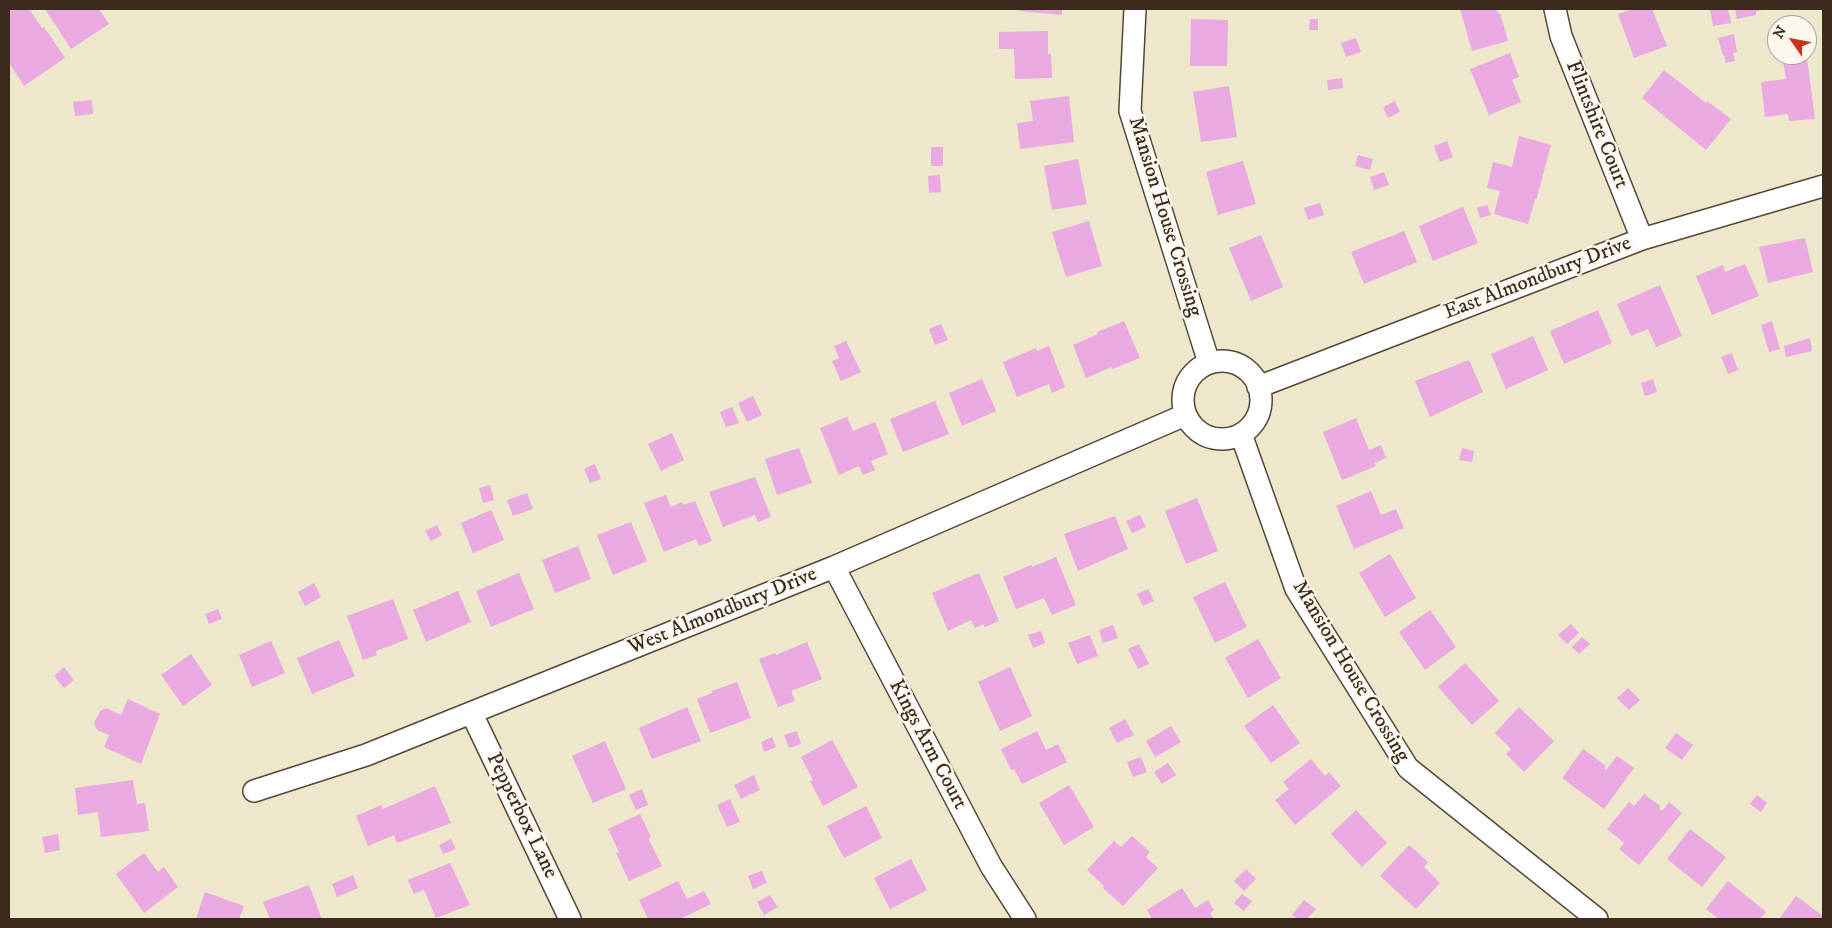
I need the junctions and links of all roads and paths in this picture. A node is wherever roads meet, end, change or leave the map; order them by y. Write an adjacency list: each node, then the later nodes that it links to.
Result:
1 (1135, 9): 5 (street, Mansion House Crossing)
2 (1555, 9): 4 (street, Flintshire Court)
3 (1823, 186): 4 (street, East Almondbury Drive)
4 (1642, 239): 6 (street, East Almondbury Drive)
5 (1210, 363): 6 (street); 7 (street)
6 (1258, 387): 8 (street)
7 (1185, 415): 8 (street); 9 (street, West Almondbury Drive)
8 (1241, 434): 14 (street, Mansion House Crossing)
9 (834, 567): 10 (street, West Almondbury Drive); 13 (street, Kings Arm Court)
10 (472, 714): 11 (street, West Almondbury Drive); 12 (street, Pepperbox Lane)
11 (254, 791)
12 (570, 919)
13 (1025, 919)
14 (1597, 919)

